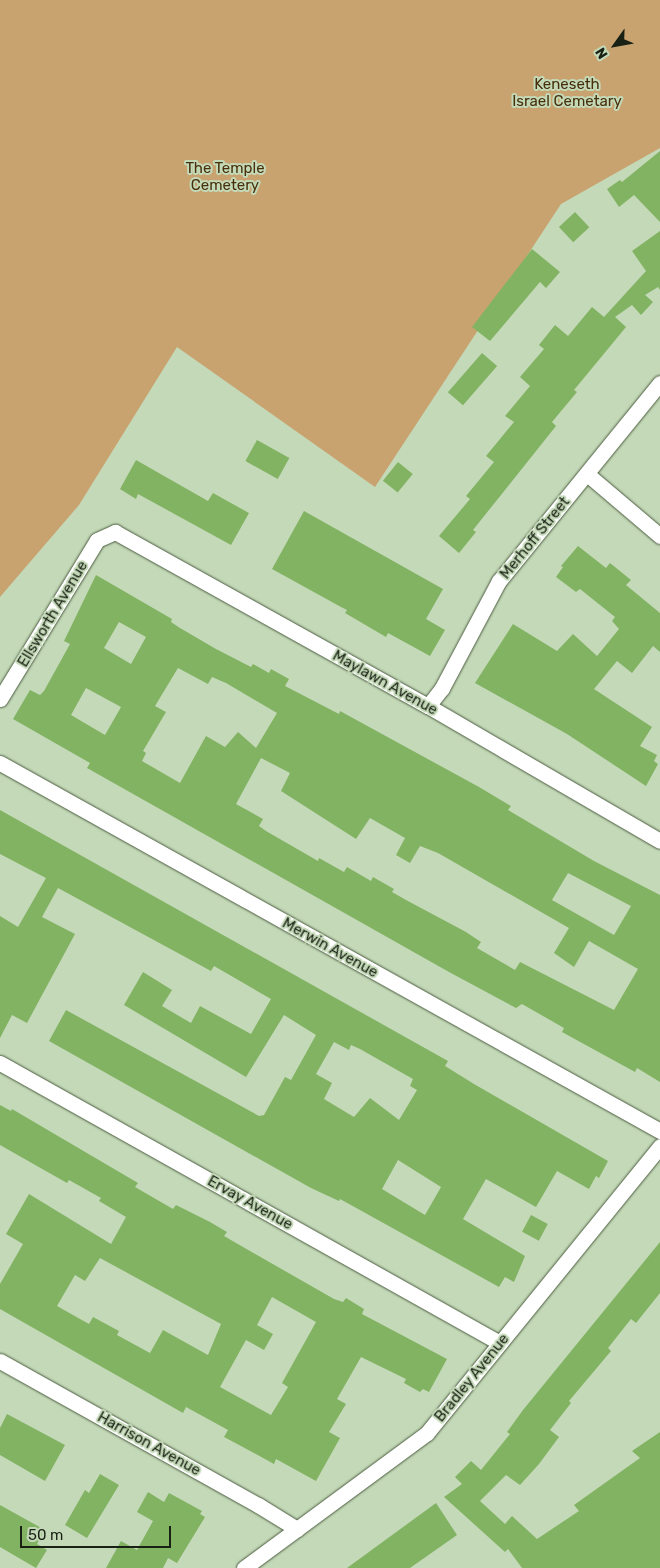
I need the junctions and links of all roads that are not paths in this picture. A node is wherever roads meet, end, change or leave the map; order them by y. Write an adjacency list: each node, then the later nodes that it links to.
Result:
1 (660, 383): 2 (street, Merhoff Street)
2 (587, 474): 4 (street); 6 (street, Merhoff Street)
3 (108, 533): 5 (street, Ellsworth Avenue); 6 (street, Maylawn Avenue)
4 (660, 536)
5 (0, 699)
6 (428, 706): 8 (street, Maylawn Avenue)
7 (0, 762): 10 (street, Merwin Avenue)
8 (660, 841)
9 (0, 1063): 12 (street, Ervay Avenue)
10 (660, 1131)
11 (660, 1146): 12 (street, Bradley Avenue)
12 (500, 1344): 14 (street, Bradley Avenue)
13 (0, 1361): 14 (street, Harrison Avenue)
14 (297, 1530): 15 (street, Bradley Avenue)
15 (244, 1568)

